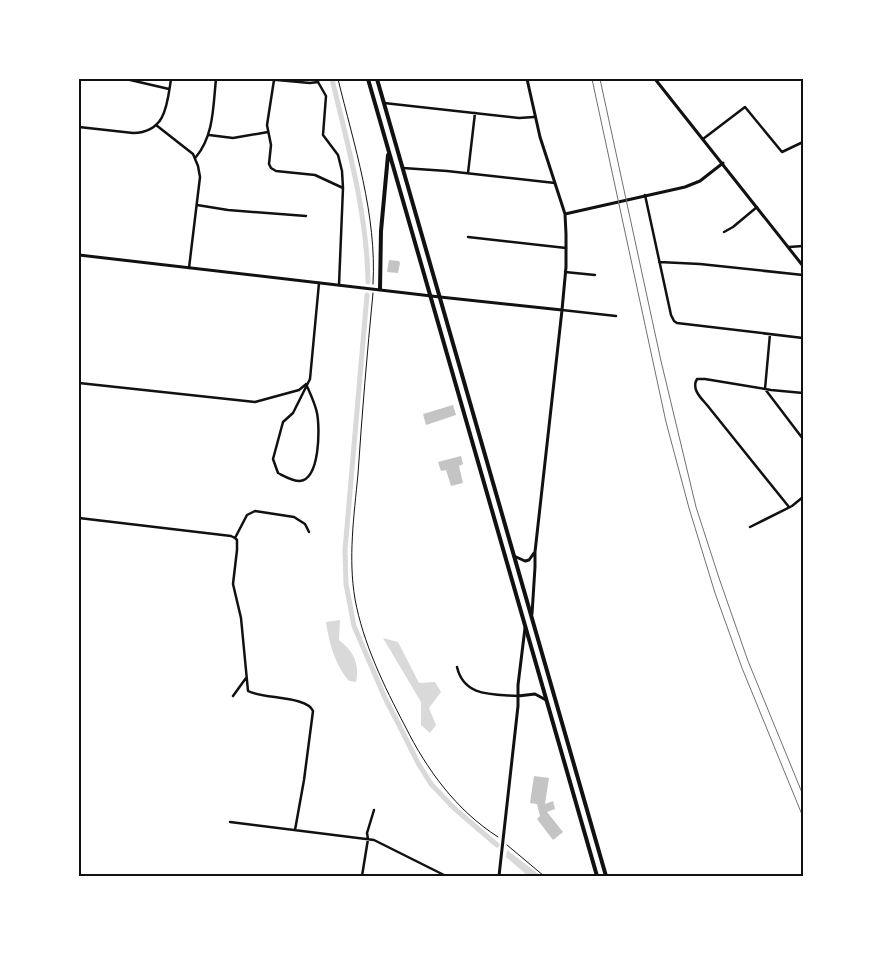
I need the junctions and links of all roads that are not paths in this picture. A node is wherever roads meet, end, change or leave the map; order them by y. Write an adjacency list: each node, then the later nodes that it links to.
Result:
1 (126, 79): 11 (street)
2 (171, 79): 11 (street)
3 (216, 79): 18 (street)
4 (266, 79): 9 (street)
5 (368, 79): 21 (highway)
6 (377, 79): 12 (highway)
7 (526, 79): 14 (street)
8 (655, 79): 19 (street)
9 (274, 80): 10 (street); 17 (street)
10 (318, 81): 27 (street)
11 (170, 88): 15 (street)
12 (384, 103): 13 (street); 24 (highway)
13 (475, 113): 14 (street); 25 (street)
14 (534, 117): 26 (street)
15 (156, 125): 16 (street); 22 (street)
16 (79, 127)
17 (268, 132): 18 (street); 27 (street)
18 (209, 135): 22 (street)
19 (703, 139): 20 (street); 23 (street)
20 (803, 142)
21 (388, 150): 47 (highway); 48 (highway)
22 (196, 157): 29 (street)
23 (723, 163): 28 (street); 30 (street)
24 (403, 168): 25 (street); 49 (highway)
25 (468, 173): 26 (street)
26 (555, 183): 31 (street)
27 (343, 188): 46 (street)
28 (645, 196): 31 (street); 39 (street)
29 (197, 205): 32 (street); 41 (street)
30 (757, 207): 33 (street); 36 (street)
31 (565, 214): 37 (street)
32 (306, 216)
33 (724, 232)
34 (468, 237): 37 (street)
35 (803, 246): 36 (street)
36 (789, 247): 40 (street)
37 (566, 248): 42 (street)
38 (79, 255): 41 (street)
39 (659, 262): 44 (street); 52 (street)
40 (803, 266)
41 (189, 268): 45 (street)
42 (566, 272): 43 (street); 50 (street)
43 (595, 275)
44 (803, 275)
45 (319, 282): 46 (street); 55 (street)
46 (339, 285): 47 (street)
47 (380, 290): 48 (street)
48 (430, 295): 49 (street); 68 (highway)
49 (440, 297): 50 (street); 66 (highway)
50 (562, 310): 51 (street); 65 (street)
51 (616, 316)
52 (770, 334): 53 (street); 56 (street)
53 (803, 338)
54 (79, 383): 55 (street)
55 (306, 384): 55 (street)
56 (765, 389): 57 (street); 58 (street); 60 (street)
57 (803, 393)
58 (803, 439)
59 (803, 497): 60 (street)
60 (789, 507): 62 (street)
61 (79, 518): 64 (street)
62 (750, 528)
63 (309, 532): 64 (street)
64 (235, 538): 70 (street)
65 (535, 552): 66 (street); 67 (street)
66 (514, 556): 67 (highway)
67 (532, 617): 82 (highway)
68 (525, 626): 72 (street); 73 (highway)
69 (457, 667): 72 (street)
70 (246, 676): 71 (street); 76 (street)
71 (233, 696)
72 (518, 696): 73 (street); 80 (street)
73 (546, 700): 81 (highway)
74 (374, 810): 77 (street)
75 (230, 822): 76 (street)
76 (295, 830): 77 (street)
77 (368, 839): 78 (street); 79 (street)
78 (362, 876)
79 (446, 876)
80 (499, 876)
81 (597, 876)
82 (606, 876)

